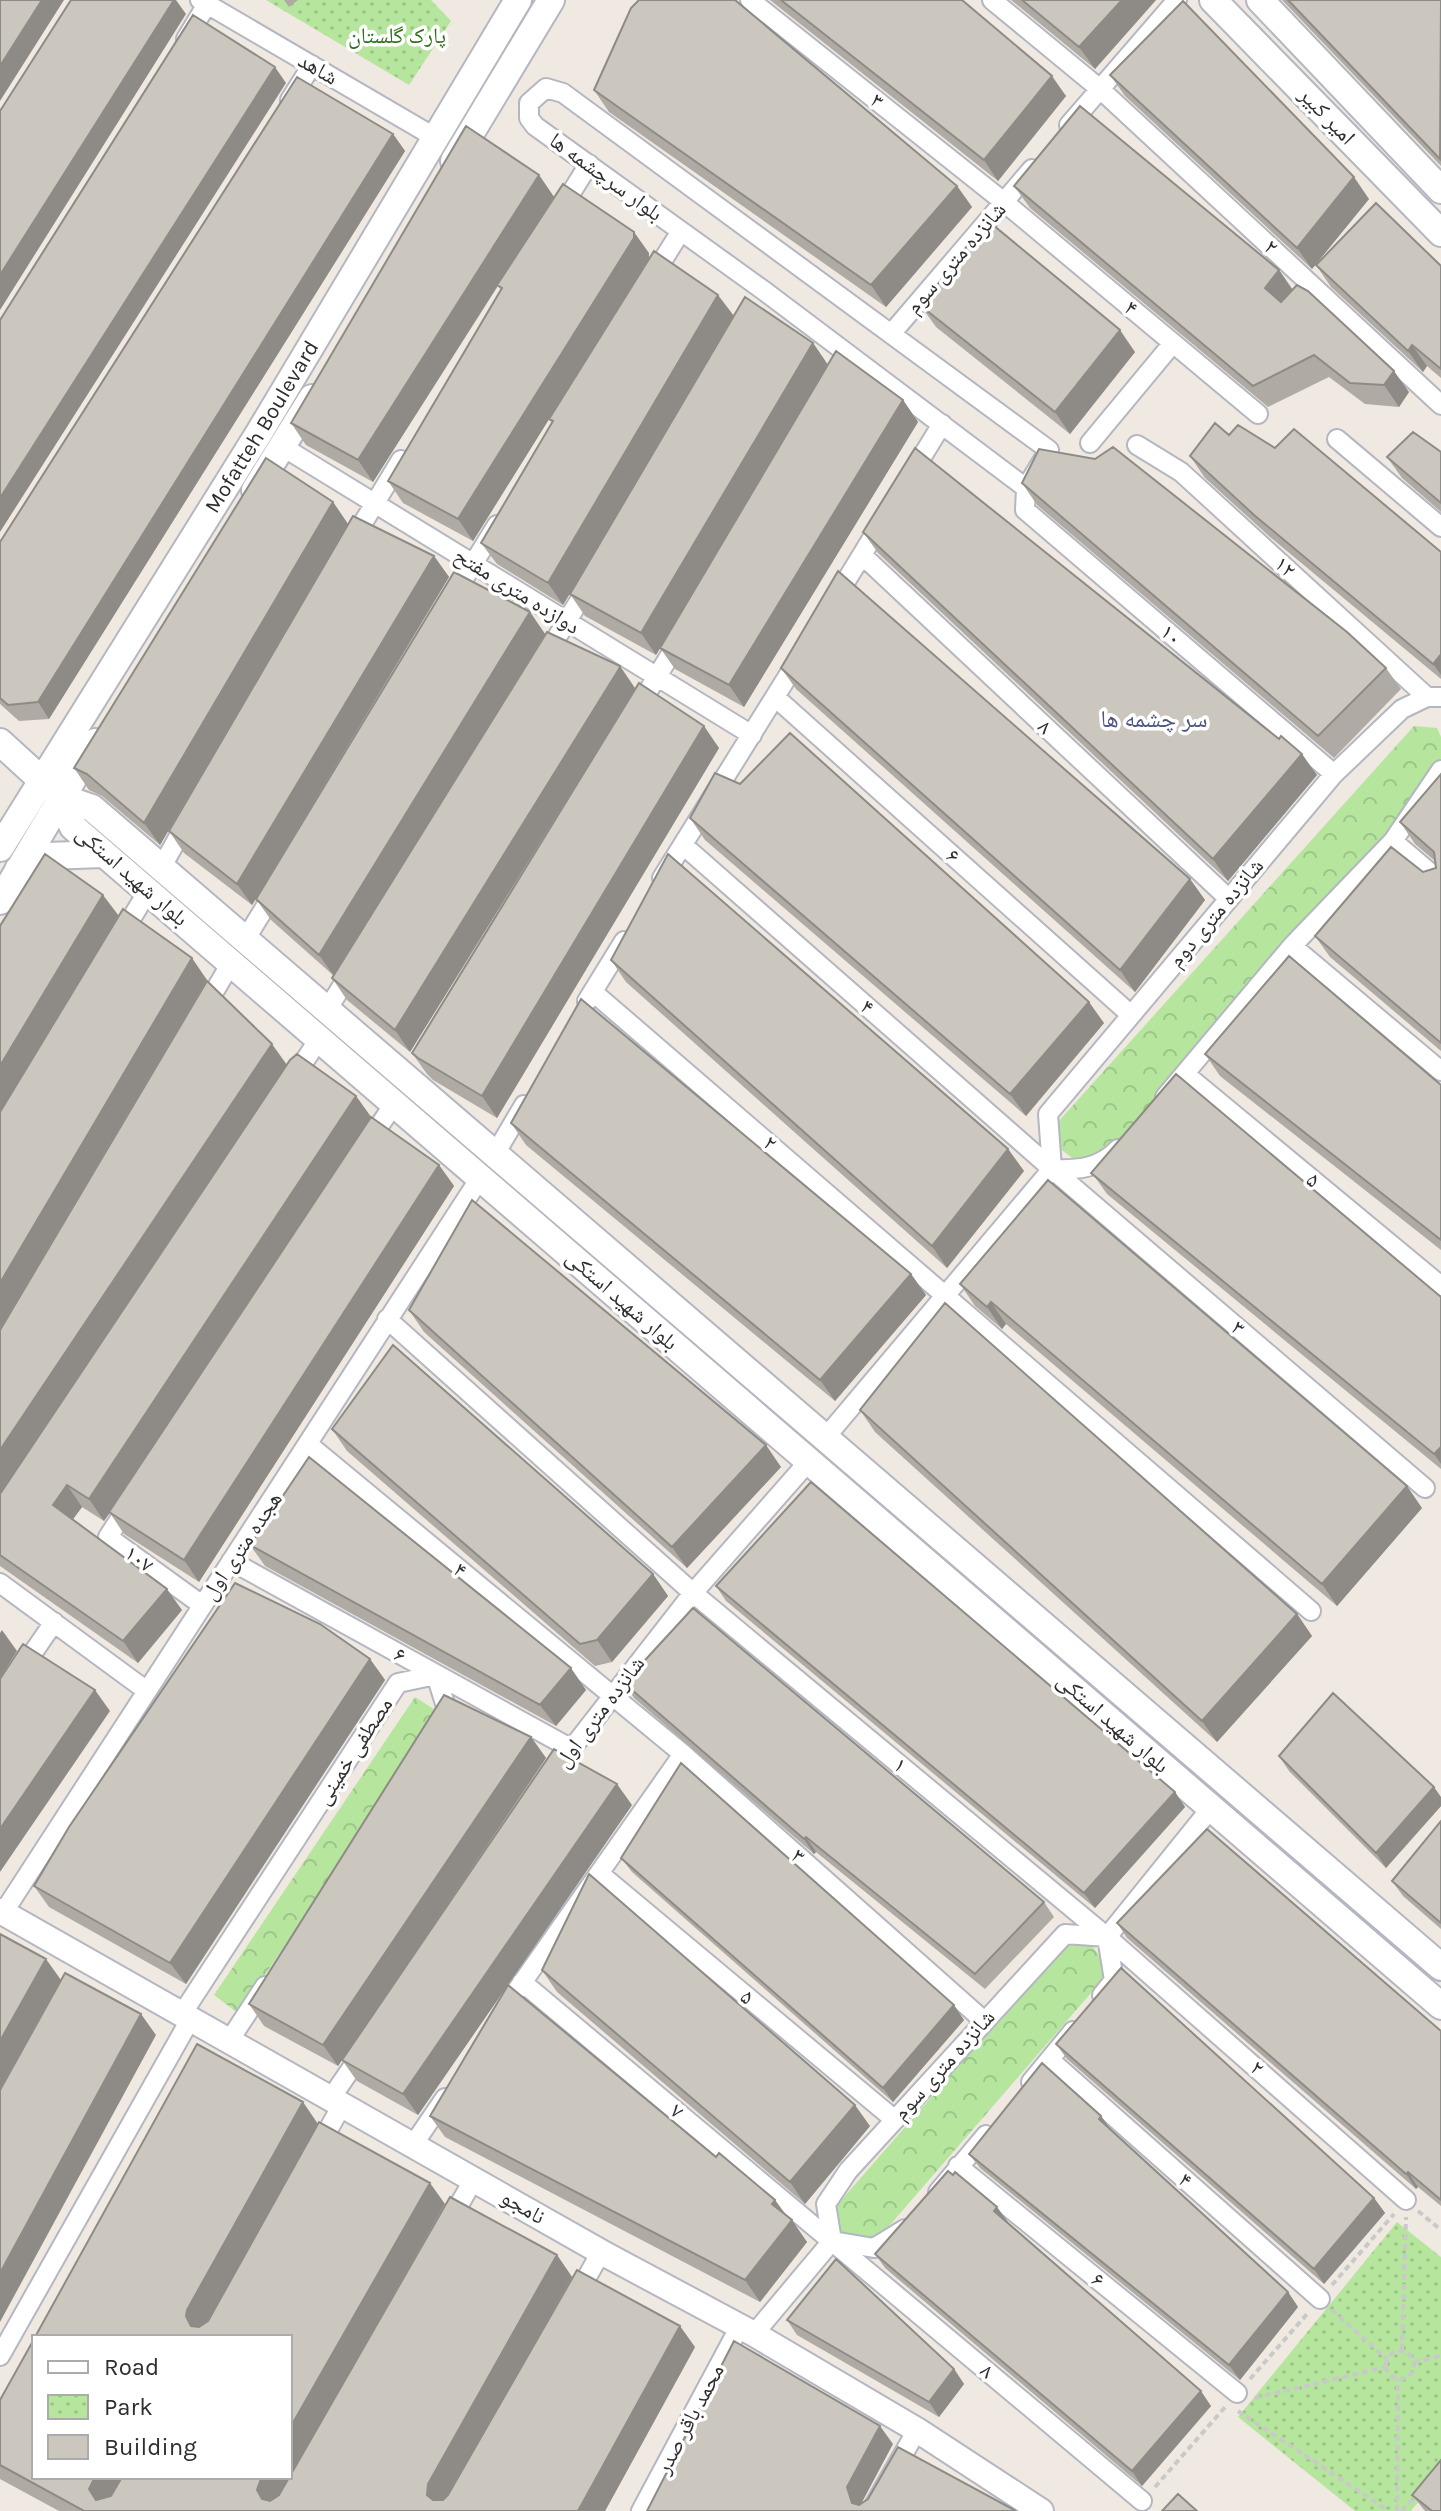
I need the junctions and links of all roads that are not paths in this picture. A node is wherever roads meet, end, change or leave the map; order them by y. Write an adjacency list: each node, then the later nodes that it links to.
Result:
1 (551, 0): 13 (main road)
2 (750, 0): 23 (street, ۳)
3 (992, 0): 14 (street)
4 (1177, 0): 14 (street)
5 (1213, 0): 10 (main road, امیر کبیر)
6 (1260, 0): 9 (main road, امیر کبیر)
7 (204, 2): 11 (street); 12 (street, شاهد)
8 (510, 4): 13 (main road); 18 (main road, Mofatteh Boulevard)
9 (1288, 29): 10 (main road); 22 (main road, امیر کبیر)
10 (1266, 53): 26 (main road, امیر کبیر)
11 (173, 59)
12 (312, 65): 16 (street); 18 (street, شاهد)
13 (504, 77): 15 (street); 21 (main road)
14 (1100, 89): 17 (street); 33 (street, ۲)
15 (533, 96): 20 (street, بلوار سرچشمه ها); 30 (street, بلوار سرچشمه ها)
16 (278, 118)
17 (1062, 134)
18 (436, 138): 28 (main road, Mofatteh Boulevard)
19 (1042, 157): 23 (street, شانزده متری سوم)
20 (589, 164): 24 (street); 25 (street, بلوار سرچشمه ها)
21 (444, 177)
22 (1441, 190)
23 (1004, 202): 30 (street, شانزده متری سوم); 31 (street, ۴)
24 (548, 230)
25 (681, 231): 27 (street); 35 (street, بلوار سرچشمه ها)
26 (1441, 233)
27 (640, 298)
28 (326, 321): 29 (main road); 63 (main road, Mofatteh Boulevard)
29 (351, 333)
30 (891, 334): 41 (street, بلوار سرچشمه ها)
31 (1173, 343): 34 (street, ۴); 38 (street)
32 (328, 371): 40 (main road, Mofatteh Boulevard)
33 (1441, 405)
34 (1258, 414)
35 (942, 424): 41 (street, بلوار سرچشمه ها); 46 (street)
36 (415, 438): 42 (street)
37 (1337, 439): 45 (street)
38 (1090, 443)
39 (1137, 445): 57 (street, ۱۲)
40 (283, 447): 42 (street, دوازده متری مفتح); 44 (main road, Mofatteh Boulevard)
41 (1026, 488): 62 (street, ۱۰)
42 (374, 503): 47 (street); 48 (street, دوازده متری مفتح)
43 (506, 511): 48 (street)
44 (240, 514)
45 (1441, 527)
46 (862, 555): 56 (street); 75 (street, ۸)
47 (342, 557)
48 (473, 564): 50 (street); 52 (street, دوازده متری مفتح)
49 (598, 569): 52 (street)
50 (440, 618)
51 (171, 622): 64 (main road)
52 (567, 622): 54 (street); 55 (street, دوازده متری مفتح)
53 (689, 623): 55 (street)
54 (534, 676)
55 (657, 677): 58 (street); 59 (street, دوازده متری مفتح)
56 (775, 697): 59 (street); 86 (street, ۶)
57 (1434, 697): 62 (street, شانزده متری دوم)
58 (624, 731)
59 (752, 735): 67 (street)
60 (0, 742): 63 (main road)
61 (1441, 770): 66 (street)
62 (1334, 774): 75 (street, شانزده متری دوم)
63 (40, 779): 64 (main road); 68 (main road, Mofatteh Boulevard)
64 (60, 797): 69 (main road, بلوار شهید استکی); 70 (main road, بلوار شهید استکی); 71 (main road)
65 (200, 800): 70 (street)
66 (1393, 841): 73 (street); 80 (street)
67 (683, 845): 76 (street); 99 (street, ۴)
68 (0, 848)
69 (104, 854): 71 (main road); 74 (main road, بلوار شهید استکی)
70 (161, 868): 79 (main road, بلوار شهید استکی)
71 (18, 870): 77 (main road)
72 (286, 873): 79 (street)
73 (1441, 882)
74 (148, 891): 82 (street); 83 (main road, بلوار شهید استکی)
75 (1228, 898): 86 (street, شانزده متری دوم)
76 (650, 899)
77 (0, 901)
78 (634, 925): 84 (street)
79 (245, 940): 85 (main road, بلوار شهید استکی)
80 (1292, 946): 90 (street); 91 (street)
81 (360, 957): 85 (street)
82 (107, 959)
83 (231, 963): 88 (street); 89 (main road, بلوار شهید استکی)
84 (593, 992): 87 (street); 102 (street, ۲)
85 (327, 1010): 97 (main road, بلوار شهید استکی)
86 (1131, 1015): 99 (street, شانزده متری دوم)
87 (576, 1019)
88 (191, 1031)
89 (319, 1039): 93 (street); 94 (main road, بلوار شهید استکی)
90 (1441, 1071)
91 (1185, 1074): 95 (street); 101 (street, ۵)
92 (535, 1087): 97 (street)
93 (284, 1092)
94 (394, 1104): 98 (street); 100 (main road, بلوار شهید استکی)
95 (1151, 1112)
96 (1131, 1135): 99 (street)
97 (495, 1154): 104 (main road, بلوار شهید استکی)
98 (359, 1156)
99 (1052, 1169): 102 (street); 108 (street, ۳)
100 (480, 1178): 103 (street, هجده متری اول); 106 (main road, بلوار شهید استکی)
101 (1441, 1286)
102 (947, 1294): 104 (street); 115 (street)
103 (387, 1319): 105 (street, هجده متری اول); 113 (street)
104 (825, 1438): 109 (main road, بلوار شهید استکی)
105 (309, 1445): 110 (street, هجده متری اول); 119 (street, ۴)
106 (809, 1461): 111 (main road, بلوار شهید استکی); 113 (street, شانزده متری اول)
107 (142, 1484): 114 (street, ۱۰۷)
108 (1425, 1488)
109 (952, 1546): 111 (main road); 129 (main road, بلوار شهید استکی)
110 (231, 1561): 114 (street, هجده متری اول); 117 (street, ۶)
111 (933, 1568): 125 (main road, بلوار شهید استکی)
112 (0, 1583): 116 (street)
113 (693, 1593): 119 (street, شانزده متری اول); 128 (street, ۱)
114 (202, 1605): 118 (street, هجده متری اول)
115 (1311, 1611)
116 (54, 1622): 118 (street); 120 (street)
117 (436, 1675): 121 (street); 122 (street, ۶); 134 (street, مصطفی خمینی)
118 (147, 1691): 127 (street, هجده متری اول)
119 (610, 1696): 122 (street, شانزده متری اول); 123 (street, ۳)
120 (0, 1701)
121 (430, 1737)
122 (570, 1748): 124 (street, شانزده متری اول)
123 (683, 1754): 126 (street); 135 (street, ۳)
124 (544, 1787)
125 (1211, 1808): 128 (street); 132 (main road, بلوار شهید استکی)
126 (600, 1874): 131 (street); 143 (street, ۵)
127 (1, 1912): 134 (street, نامجو)
128 (1107, 1937): 135 (street, شانزده متری سوم); 138 (street); 148 (street, ۲)
129 (1441, 1967)
130 (273, 1975): 137 (street)
131 (522, 1982): 133 (street); 150 (street, ۷)
132 (1441, 2006)
133 (505, 2007)
134 (186, 2016): 137 (street, نامجو); 155 (street, مصطفی خمینی)
135 (983, 2020): 143 (street, شانزده متری سوم)
136 (375, 2033): 141 (street)
137 (229, 2041): 141 (street, نامجو)
138 (1050, 2060): 140 (street); 152 (street, ۴)
139 (455, 2082): 144 (street)
140 (1019, 2095)
141 (336, 2102): 144 (street, نامجو); 145 (street)
142 (999, 2119): 146 (street)
143 (895, 2120): 150 (street, شانزده متری سوم)
144 (413, 2145): 147 (street, نامجو)
145 (312, 2160)
146 (958, 2166): 150 (street); 156 (street, ۶)
147 (474, 2179): 149 (street); 151 (street, نامجو)
148 (1406, 2200)
149 (442, 2235)
150 (832, 2241): 154 (street); 158 (street, ۸)
151 (601, 2252): 153 (street); 154 (street, نامجو)
152 (1320, 2299)
153 (570, 2306)
154 (747, 2330): 157 (street, نامجو); 160 (street, محمد باقر صدر)
155 (0, 2356)
156 (1232, 2399)
157 (917, 2430): 159 (street, نامجو); 161 (street)
158 (1142, 2501)
159 (1037, 2510)
160 (641, 2511)
161 (871, 2511)

